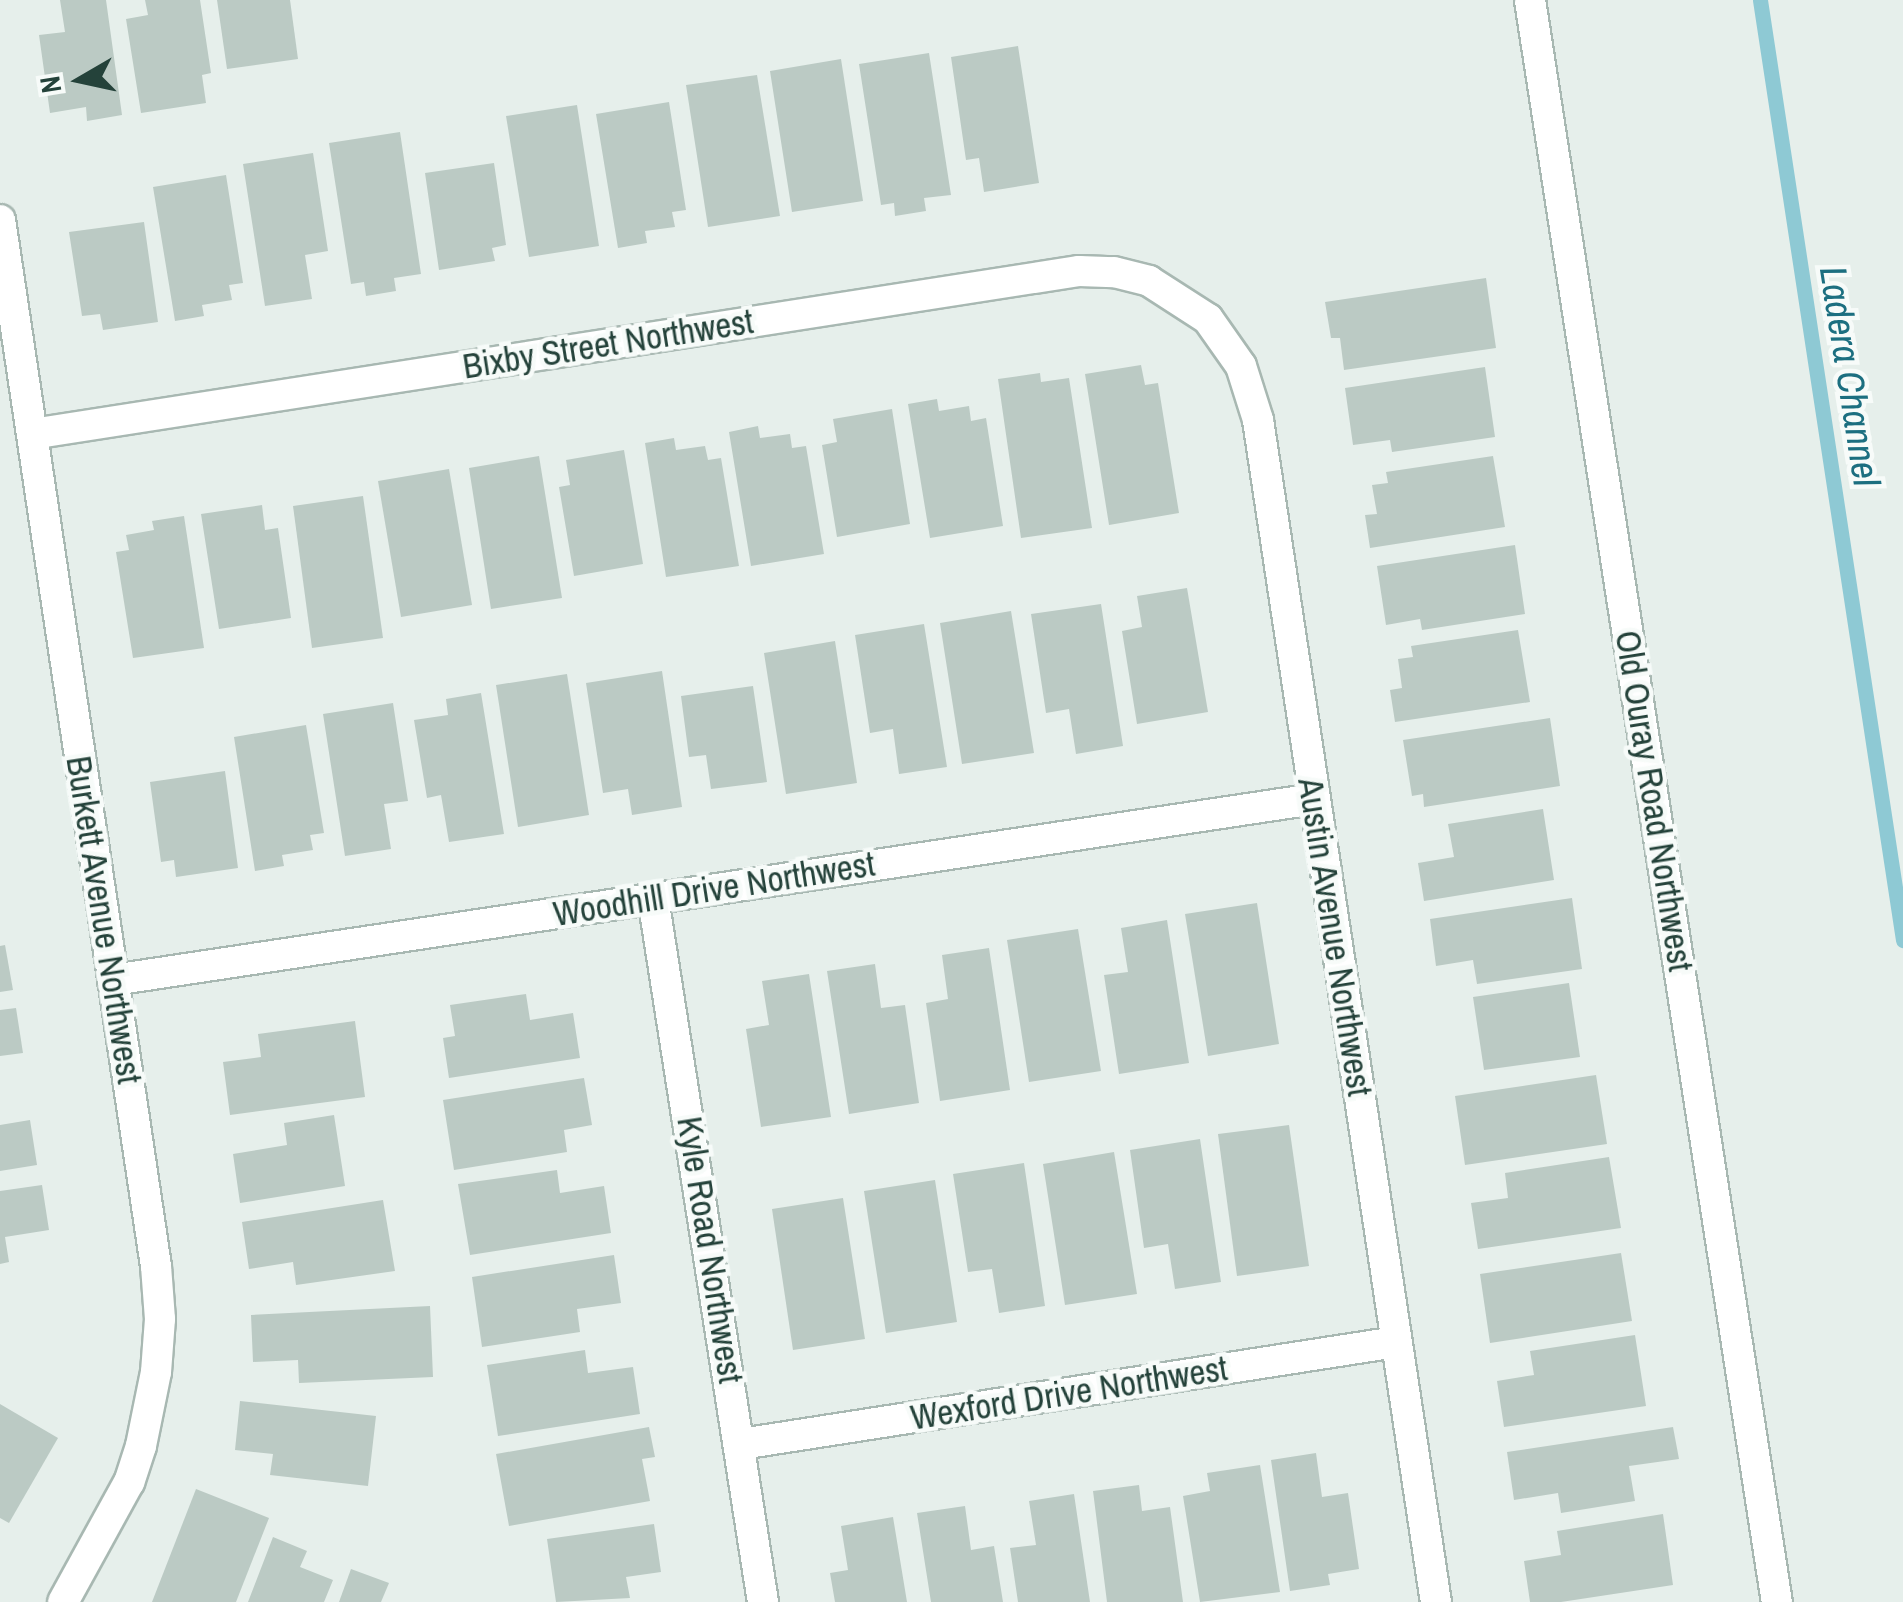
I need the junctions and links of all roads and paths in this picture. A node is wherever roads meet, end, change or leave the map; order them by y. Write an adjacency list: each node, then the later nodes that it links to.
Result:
1 (1530, 0): 13 (street, Old Ouray Road Northwest)
2 (0, 220): 4 (street, Burkett Avenue Northwest)
3 (1180, 297): 4 (street, Bixby Street Northwest); 5 (street, Austin Avenue Northwest)
4 (32, 434): 7 (street, Burkett Avenue Northwest)
5 (1314, 799): 6 (street, Woodhill Drive Northwest); 8 (street, Austin Avenue Northwest)
6 (653, 898): 7 (street, Woodhill Drive Northwest); 9 (street, Kyle Road Northwest)
7 (113, 980): 10 (street, Burkett Avenue Northwest)
8 (1396, 1342): 9 (street, Wexford Drive Northwest); 12 (street, Austin Avenue Northwest)
9 (741, 1444): 11 (street, Kyle Road Northwest)
10 (63, 1602)
11 (763, 1602)
12 (1436, 1602)
13 (1777, 1602)

